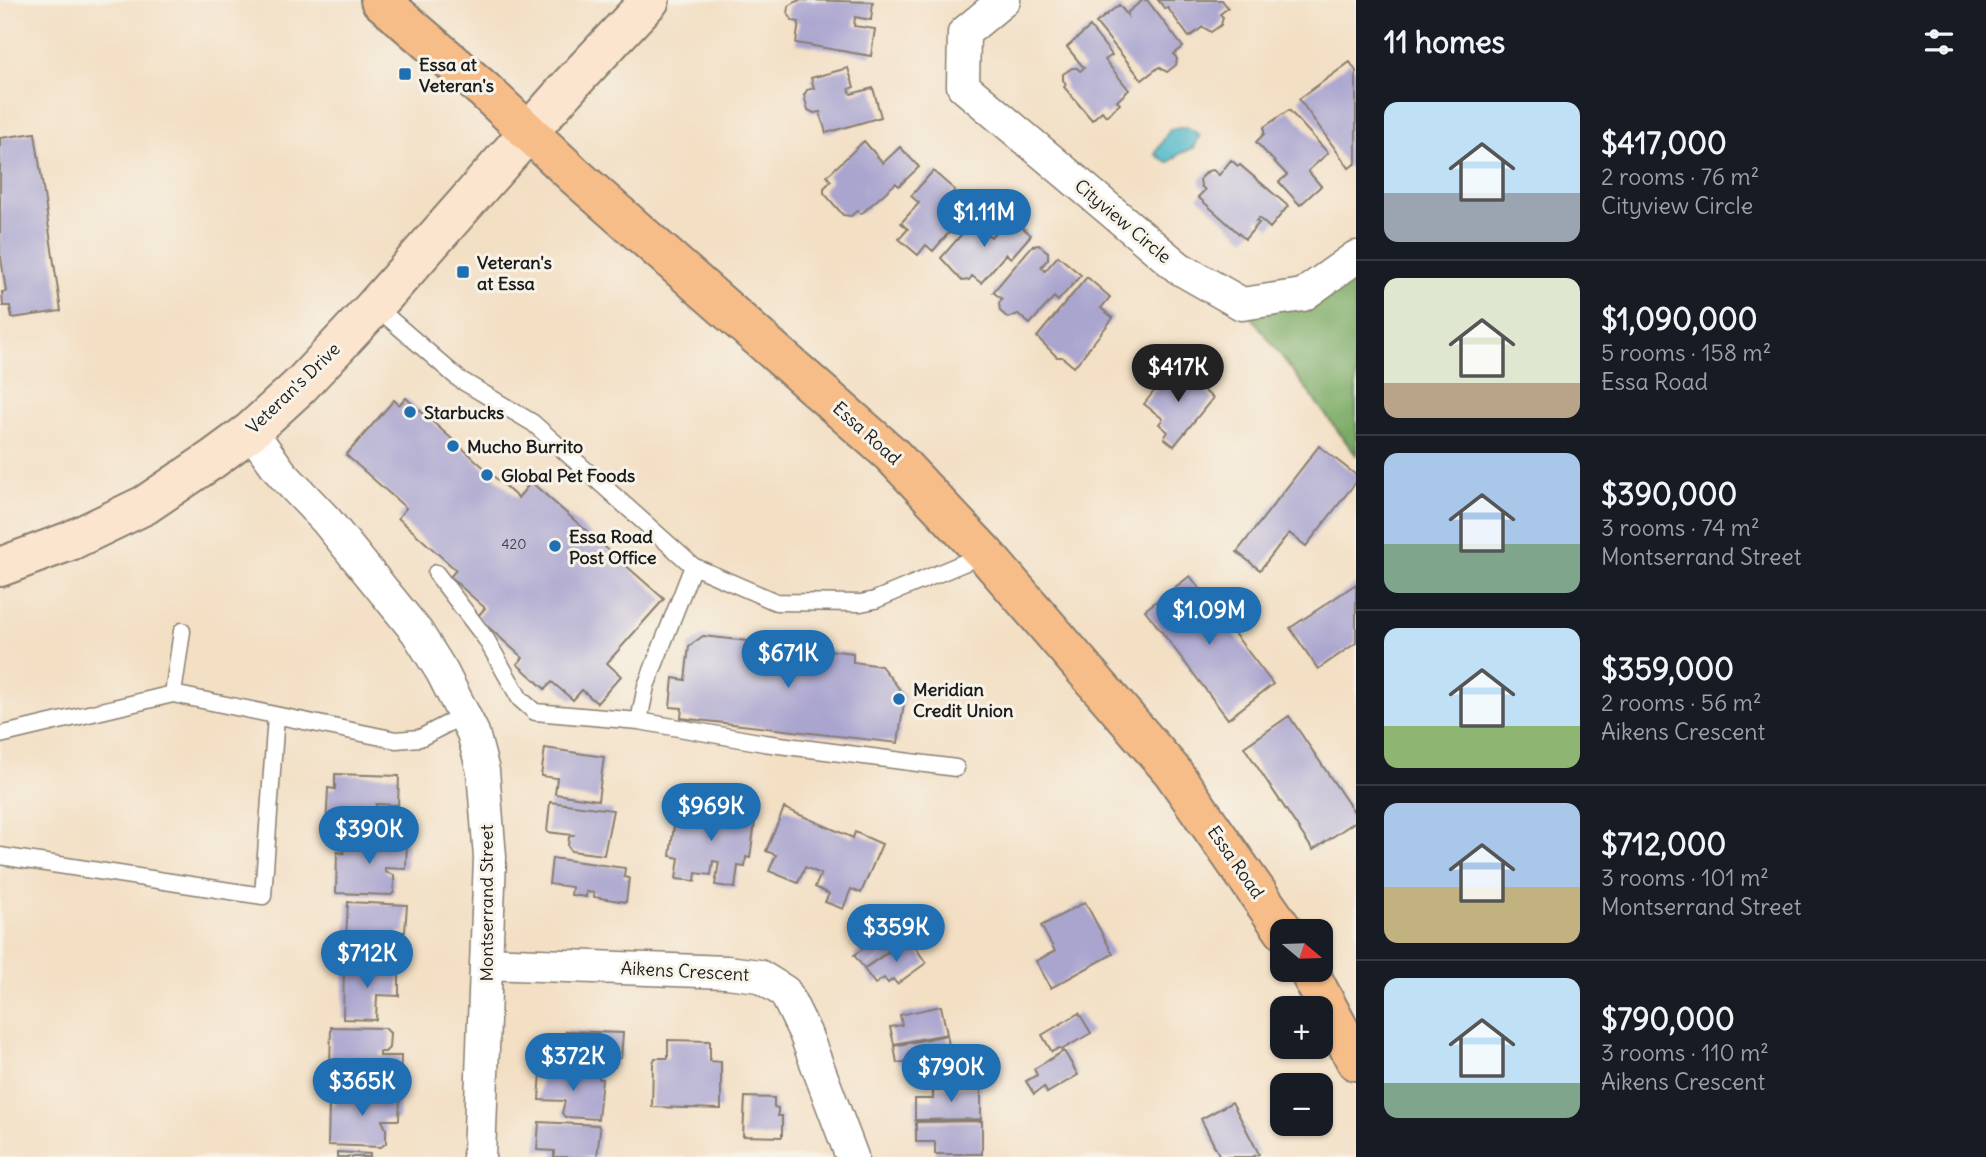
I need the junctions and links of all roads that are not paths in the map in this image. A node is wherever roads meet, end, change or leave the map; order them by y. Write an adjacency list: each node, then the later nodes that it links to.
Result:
1 (380, 0): 4 (main road, Essa Road)
2 (650, 0): 4 (main road, Veteran's Drive)
3 (1004, 0): 5 (street, Cityview Circle)
4 (529, 133): 6 (main road, Veteran's Drive); 8 (main road, Essa Road)
5 (1356, 257)
6 (375, 306): 7 (main road, Veteran's Drive); 9 (lane)
7 (251, 431): 10 (main road, Veteran's Drive); 14 (street, Montserrand Street)
8 (985, 554): 9 (lane); 20 (main road, Essa Road)
9 (693, 566): 16 (lane)
10 (0, 567)
11 (436, 573): 16 (lane)
12 (182, 631): 13 (lane)
13 (173, 694): 15 (lane); 17 (lane)
14 (464, 715): 15 (lane); 21 (street, Montserrand Street)
15 (276, 716): 19 (lane)
16 (639, 721): 18 (lane)
17 (0, 735)
18 (956, 768)
19 (0, 856)
20 (1276, 919)
21 (486, 963): 24 (street, Montserrand Street); 25 (street, Aikens Crescent)
22 (1314, 982): 23 (main road)
23 (1356, 1061)
24 (479, 1157)
25 (852, 1157)

